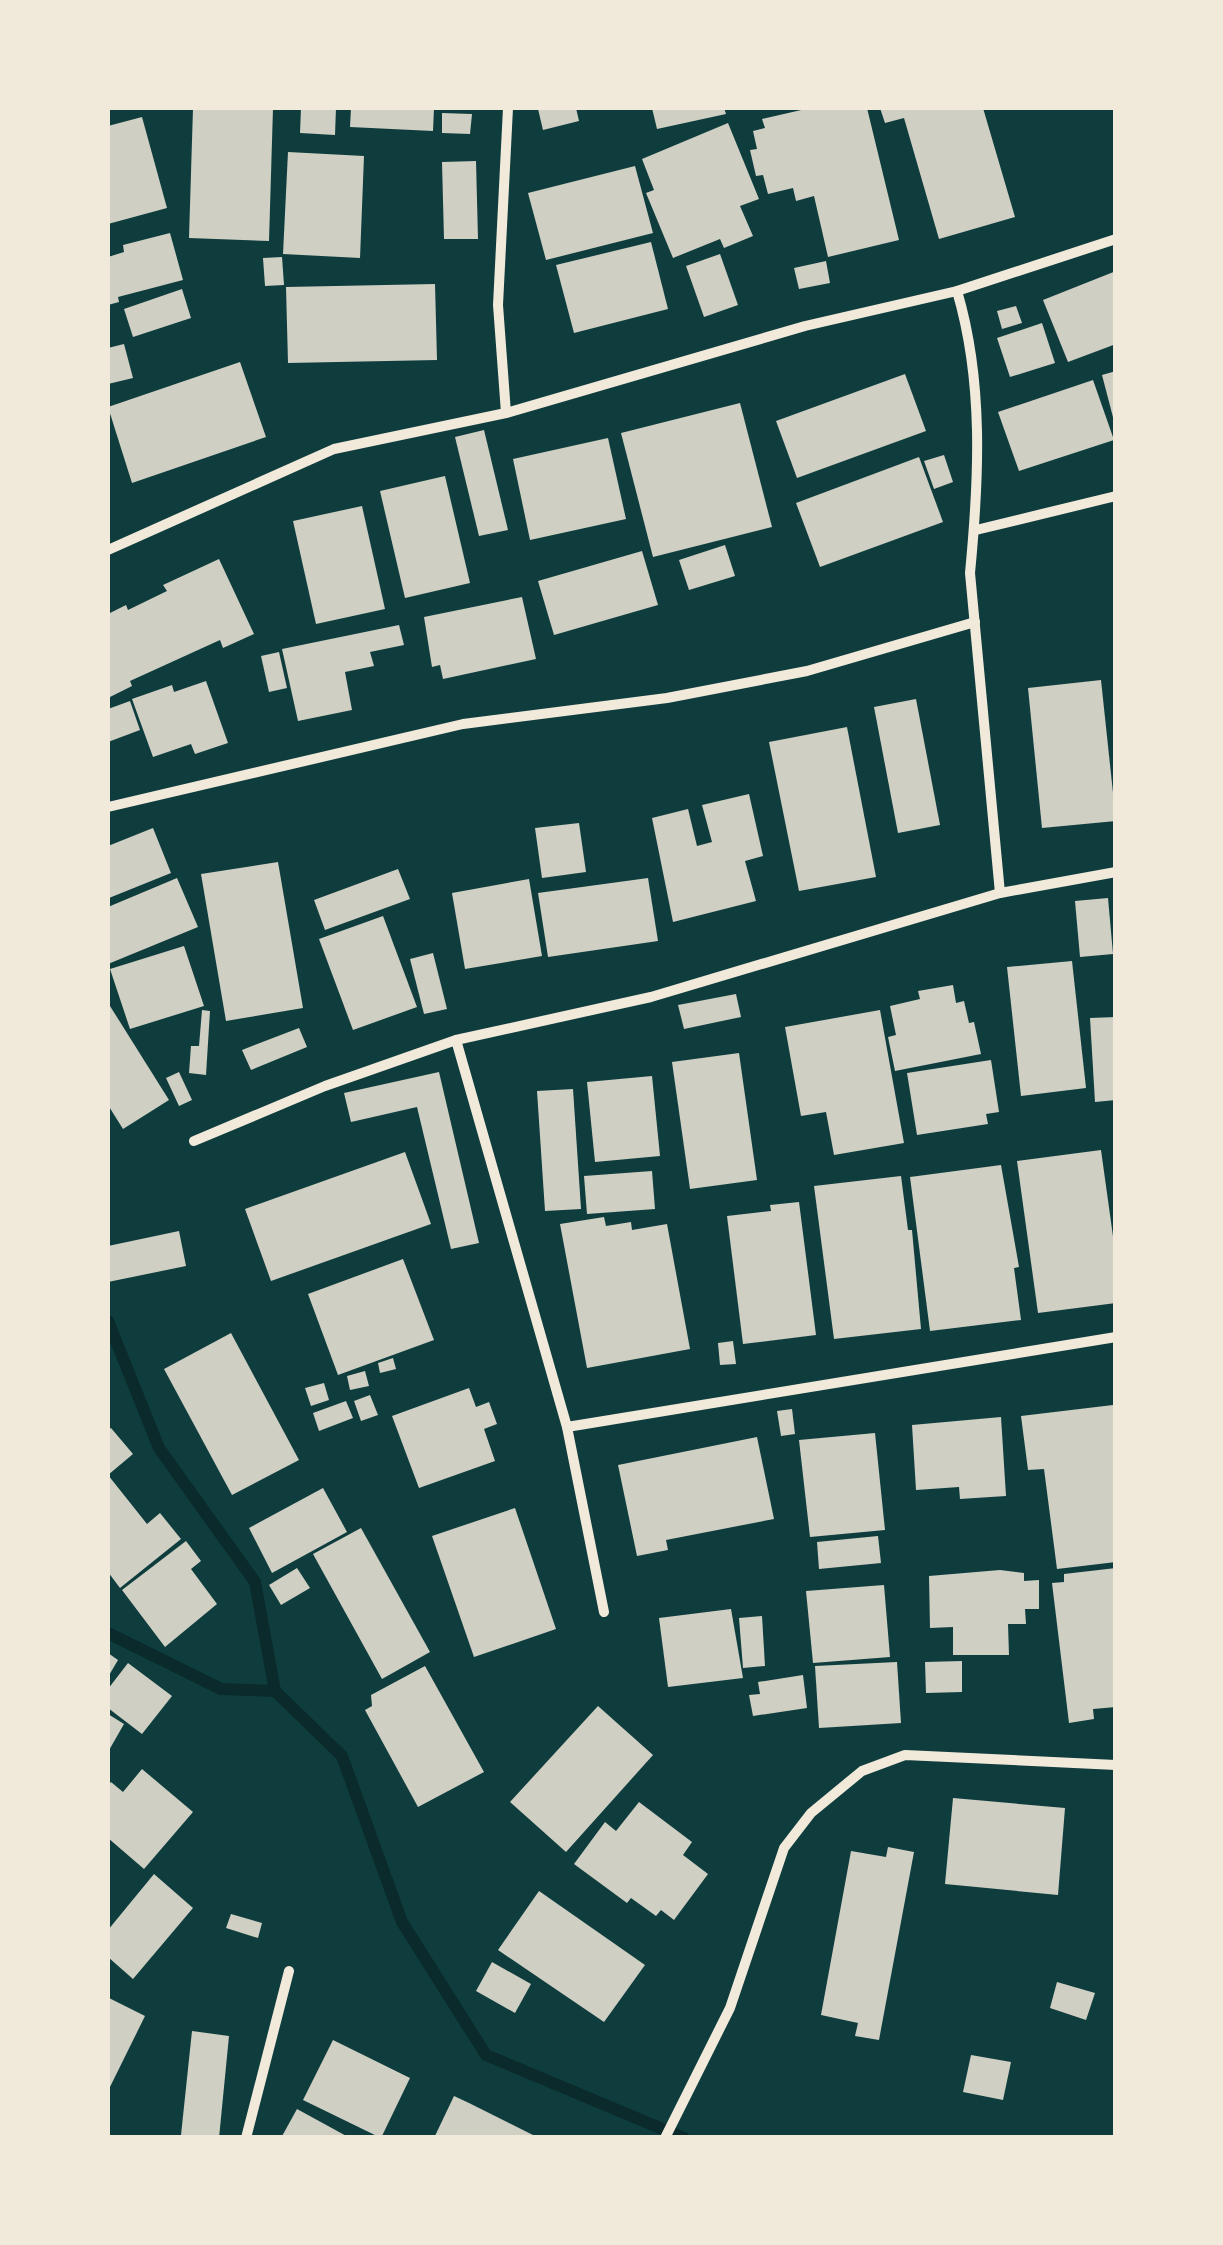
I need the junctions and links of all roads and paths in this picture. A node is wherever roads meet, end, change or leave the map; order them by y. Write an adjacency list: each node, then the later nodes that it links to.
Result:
1 (508, 108): 4 (street)
2 (1116, 240): 3 (street)
3 (957, 290): 4 (street); 6 (street)
4 (506, 413): 7 (street)
5 (1116, 496): 6 (street)
6 (976, 530): 8 (street)
7 (108, 550)
8 (975, 622): 9 (street); 11 (street)
9 (108, 807)
10 (1116, 872): 11 (street)
11 (1000, 893): 12 (street)
12 (456, 1040): 13 (street); 15 (street)
13 (194, 1141)
14 (1116, 1337): 15 (street)
15 (568, 1427): 16 (street)
16 (604, 1612)
17 (1116, 1766): 20 (street)
18 (289, 1971): 19 (street)
19 (246, 2138)
20 (665, 2138)

